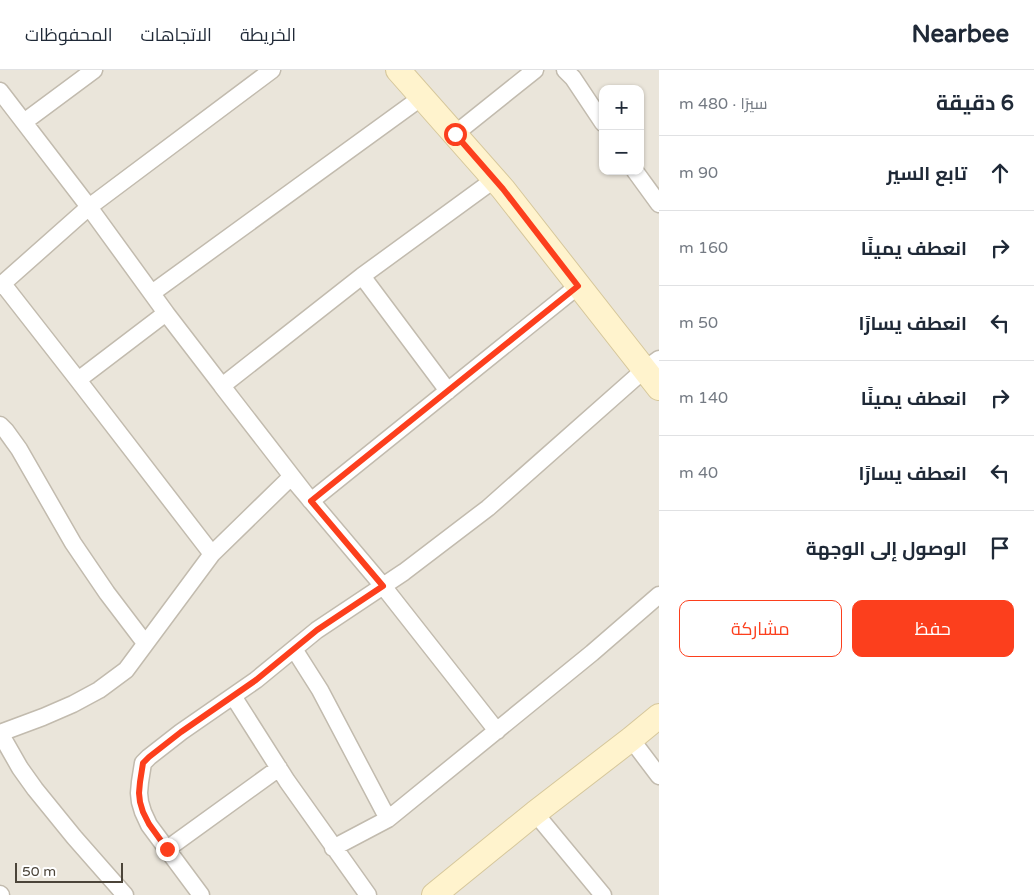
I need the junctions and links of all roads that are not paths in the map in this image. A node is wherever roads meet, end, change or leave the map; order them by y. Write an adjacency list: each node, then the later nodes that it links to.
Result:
1 (94, 70): 9 (street)
2 (272, 70): 14 (street)
3 (398, 70): 7 (street)
4 (535, 70): 10 (street)
5 (565, 70): 8 (street)
6 (0, 91): 9 (street)
7 (422, 97): 10 (street); 18 (street)
8 (599, 117)
9 (24, 122): 14 (street)
10 (455, 134): 12 (street)
11 (638, 175): 13 (street)
12 (495, 179): 15 (street); 17 (street)
13 (658, 202)
14 (89, 207): 16 (street); 18 (street)
15 (362, 276): 22 (street); 24 (street)
16 (1, 285): 21 (street)
17 (578, 286): 20 (street); 24 (street)
18 (152, 293): 19 (street)
19 (166, 313): 21 (street); 22 (street)
20 (652, 364): 23 (street); 29 (street)
21 (78, 380): 28 (street)
22 (222, 386): 26 (street); 27 (street)
23 (659, 388)
24 (448, 391): 27 (street)
25 (0, 425): 31 (street)
26 (291, 477): 27 (street); 28 (street)
27 (311, 501): 29 (street)
28 (212, 554): 31 (street)
29 (383, 586): 32 (street); 35 (street)
30 (659, 595): 35 (street)
31 (145, 643): 36 (street)
32 (294, 649): 33 (street); 41 (street)
33 (233, 696): 38 (street); 43 (street)
34 (659, 716): 37 (street)
35 (497, 730): 41 (street)
36 (0, 733): 44 (street)
37 (631, 739): 39 (street); 40 (street)
38 (279, 768): 42 (street); 43 (street)
39 (659, 776)
40 (535, 813): 47 (street); 48 (street)
41 (388, 819): 42 (street)
42 (334, 848): 46 (street)
43 (167, 849): 45 (street)
44 (125, 895)
45 (201, 895)
46 (368, 895)
47 (434, 895)
48 (602, 895)

